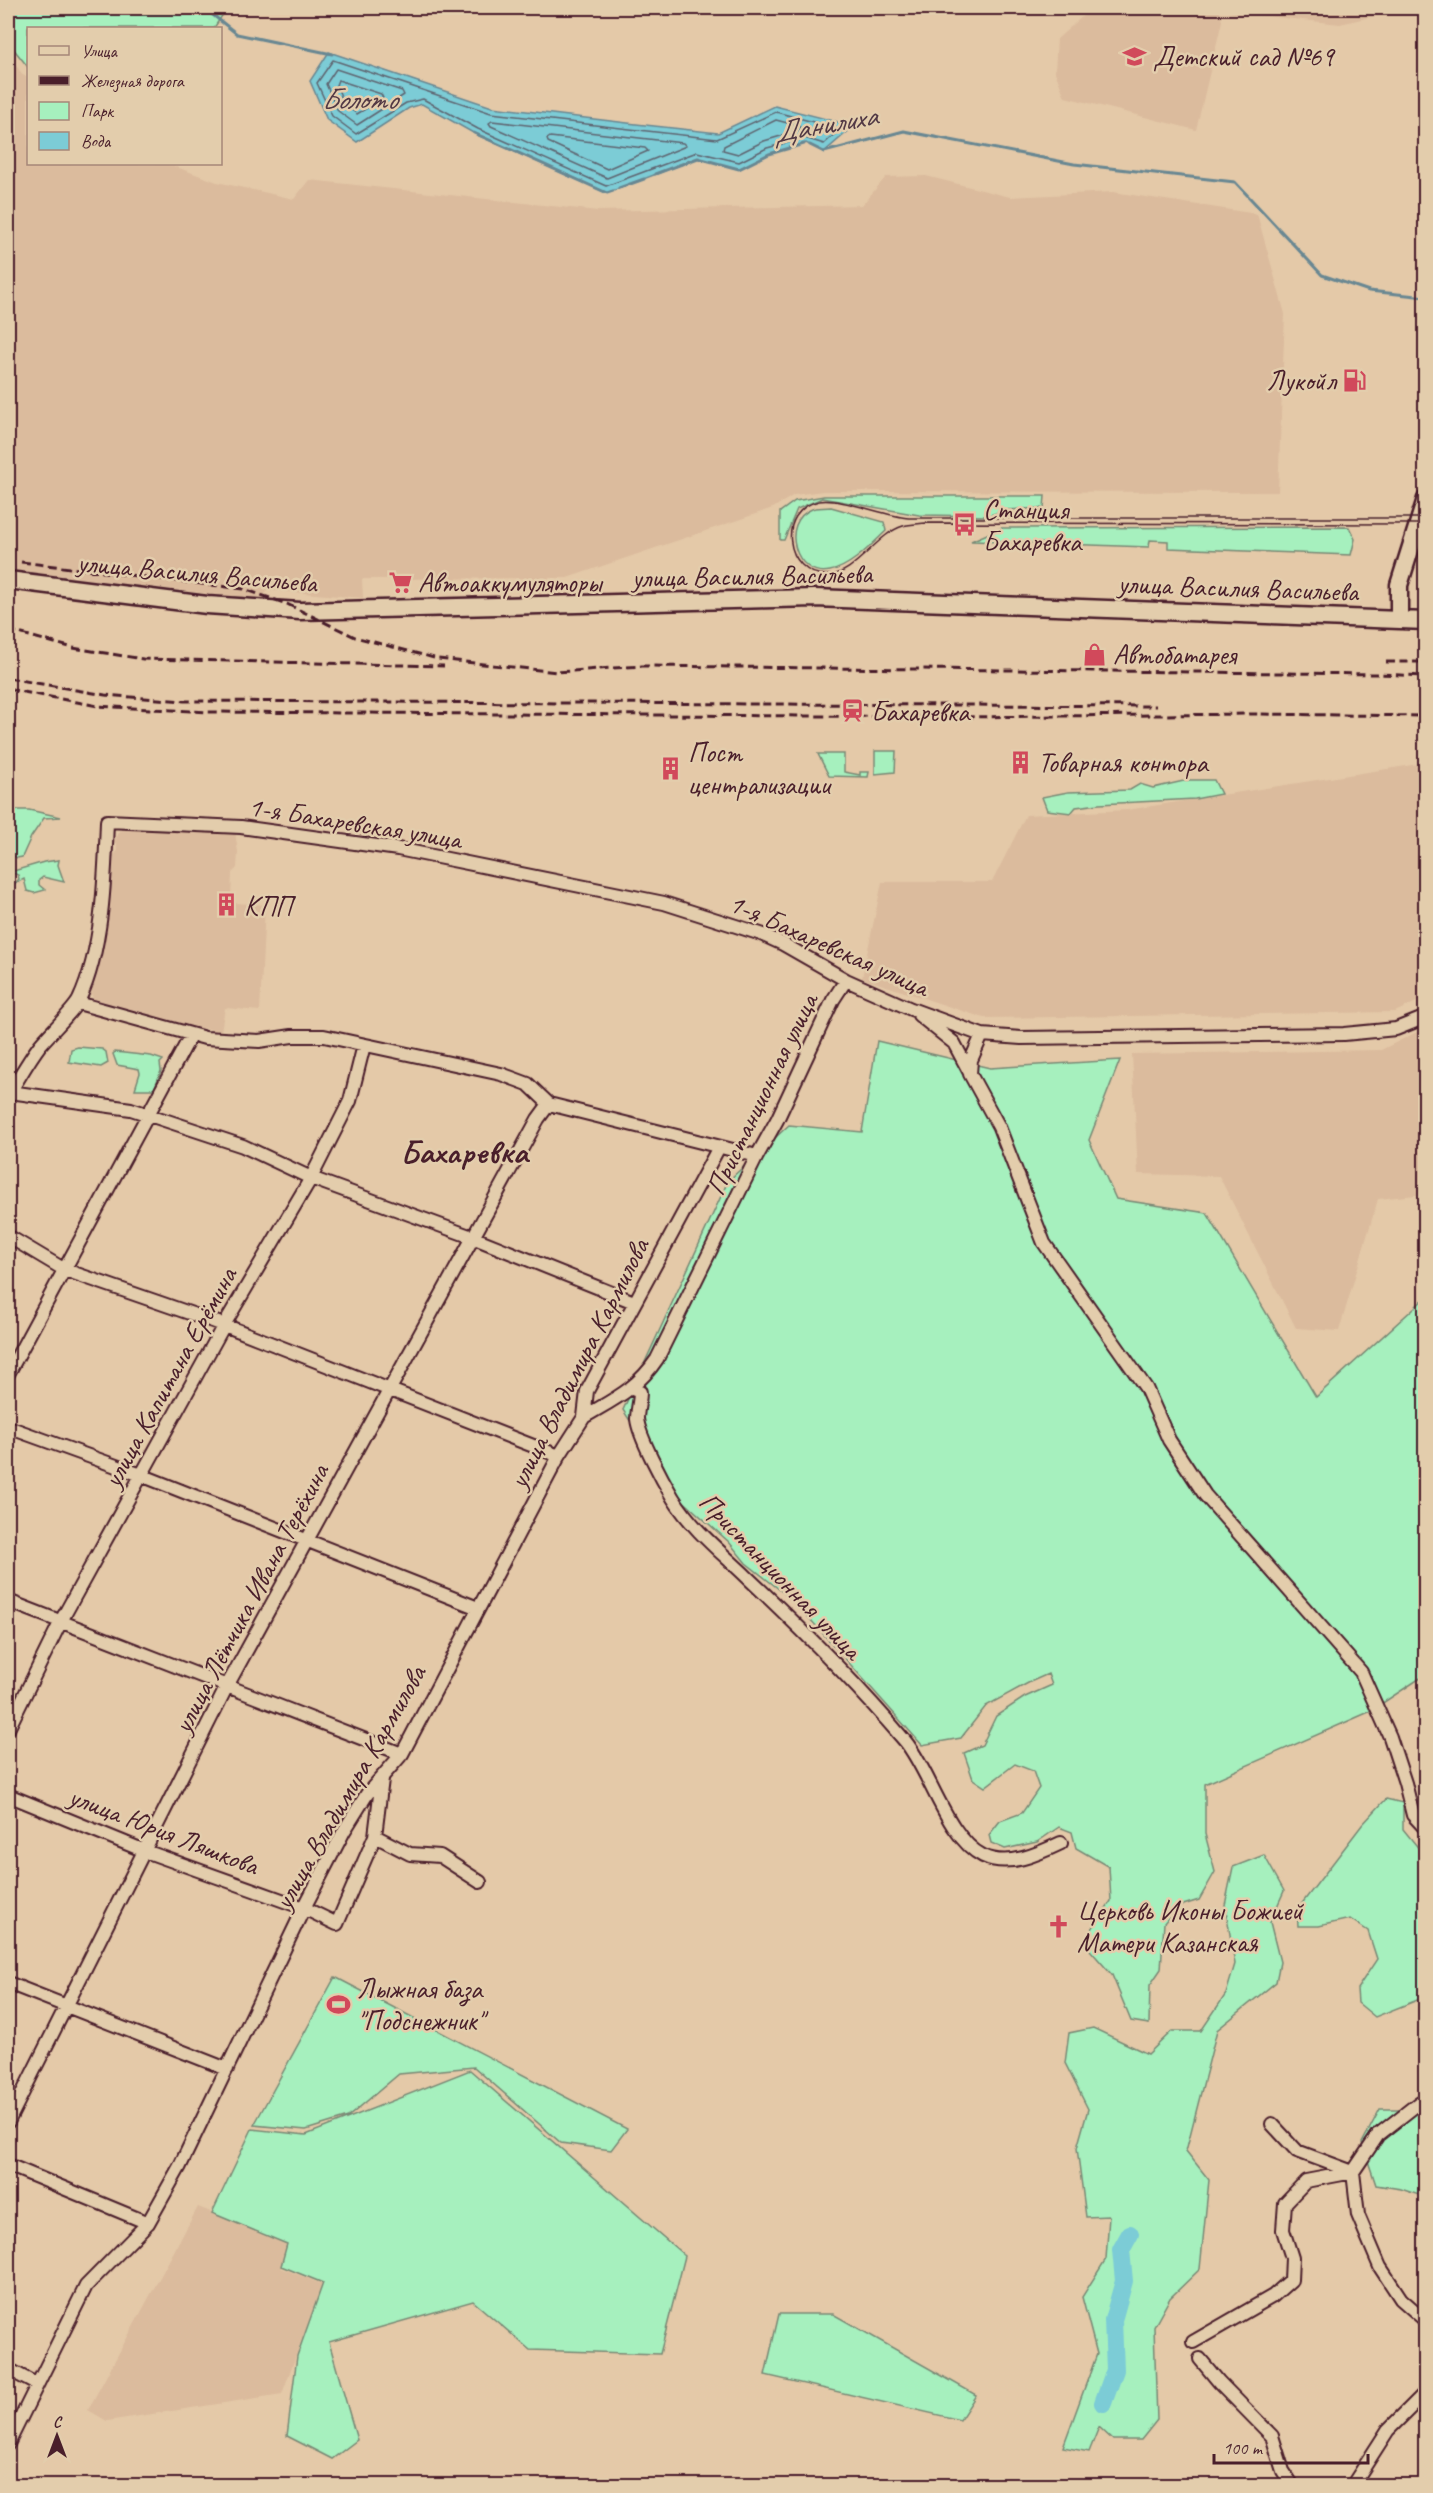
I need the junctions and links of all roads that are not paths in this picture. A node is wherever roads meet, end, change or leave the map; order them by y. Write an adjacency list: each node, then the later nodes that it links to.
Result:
1 (1425, 499): 3 (main road)
2 (8, 580): 3 (main road, улица Василия Васильева)
3 (1399, 620): 4 (main road, улица Василия Васильева)
4 (1425, 621)
5 (846, 980): 6 (street, 1-я Бахаревская улица); 7 (street, 1-я Бахаревская улица); 17 (street, Пристанционная улица)
6 (78, 1003): 9 (street); 13 (street)
7 (911, 1009): 10 (street, 1-я Бахаревская улица); 12 (street)
8 (1425, 1017): 10 (street, 1-я Бахаревская улица)
9 (191, 1035): 11 (street); 15 (street)
10 (982, 1035): 12 (street)
11 (364, 1045): 14 (street); 18 (street, улица Капитана Ерёмина)
12 (970, 1074): 40 (street)
13 (9, 1093): 15 (street)
14 (549, 1104): 16 (street); 20 (street, улица Лётчика Ивана Терёхина)
15 (149, 1115): 18 (street); 21 (street)
16 (719, 1147): 17 (street); 22 (street, улица Владимира Кармилова)
17 (757, 1156): 25 (street, Пристанционная улица)
18 (311, 1178): 20 (street); 23 (street, улица Капитана Ерёмина)
19 (8, 1236): 21 (street)
20 (472, 1237): 22 (street); 26 (street, улица Лётчика Ивана Терёхина)
21 (65, 1270): 23 (street); 24 (street)
22 (634, 1302): 27 (street, улица Владимира Кармилова)
23 (224, 1325): 26 (street); 30 (street, улица Капитана Ерёмина)
24 (8, 1374)
25 (632, 1389): 27 (street); 42 (street, Пристанционная улица)
26 (389, 1390): 29 (street); 31 (street, улица Лётчика Ивана Терёхина)
27 (584, 1417): 29 (street, улица Владимира Кармилова)
28 (8, 1427): 30 (street)
29 (559, 1455): 33 (street, улица Владимира Кармилова)
30 (141, 1475): 31 (street); 34 (street, улица Капитана Ерёмина)
31 (307, 1540): 33 (street); 35 (street, улица Лётчика Ивана Терёхина)
32 (8, 1601): 34 (street)
33 (478, 1608): 37 (street, улица Владимира Кармилова)
34 (61, 1621): 35 (street); 36 (street, улица Капитана Ерёмина)
35 (226, 1686): 37 (street); 43 (street, улица Лётчика Ивана Терёхина)
36 (8, 1729)
37 (402, 1754): 38 (street, улица Владимира Кармилова)
38 (382, 1779): 41 (street); 45 (street, улица Владимира Кармилова)
39 (8, 1795): 43 (street, улица Юрия Ляшкова)
40 (1425, 1829)
41 (375, 1836): 44 (street); 45 (street, улица Юрия Ляшкова)
42 (1061, 1843)
43 (145, 1851): 45 (street, улица Юрия Ляшкова); 47 (street, улица Лётчика Ивана Терёхина)
44 (480, 1882)
45 (304, 1908): 48 (street, улица Владимира Кармилова)
46 (8, 1983): 47 (street)
47 (64, 2006): 48 (street); 50 (street, улица Лётчика Ивана Терёхина)
48 (227, 2069): 54 (street, улица Владимира Кармилова)
49 (1425, 2102): 53 (street)
50 (8, 2122)
51 (1272, 2124): 53 (street)
52 (8, 2165): 54 (street)
53 (1353, 2172): 55 (street); 56 (street)
54 (148, 2223): 59 (street, улица Владимира Кармилова)
55 (1425, 2321)
56 (1192, 2342)
57 (1200, 2359): 62 (street)
58 (8, 2369): 59 (street)
59 (36, 2384): 61 (street, улица Владимира Кармилова)
60 (1425, 2392): 63 (street)
61 (8, 2444)
62 (1293, 2486)
63 (1352, 2486)

